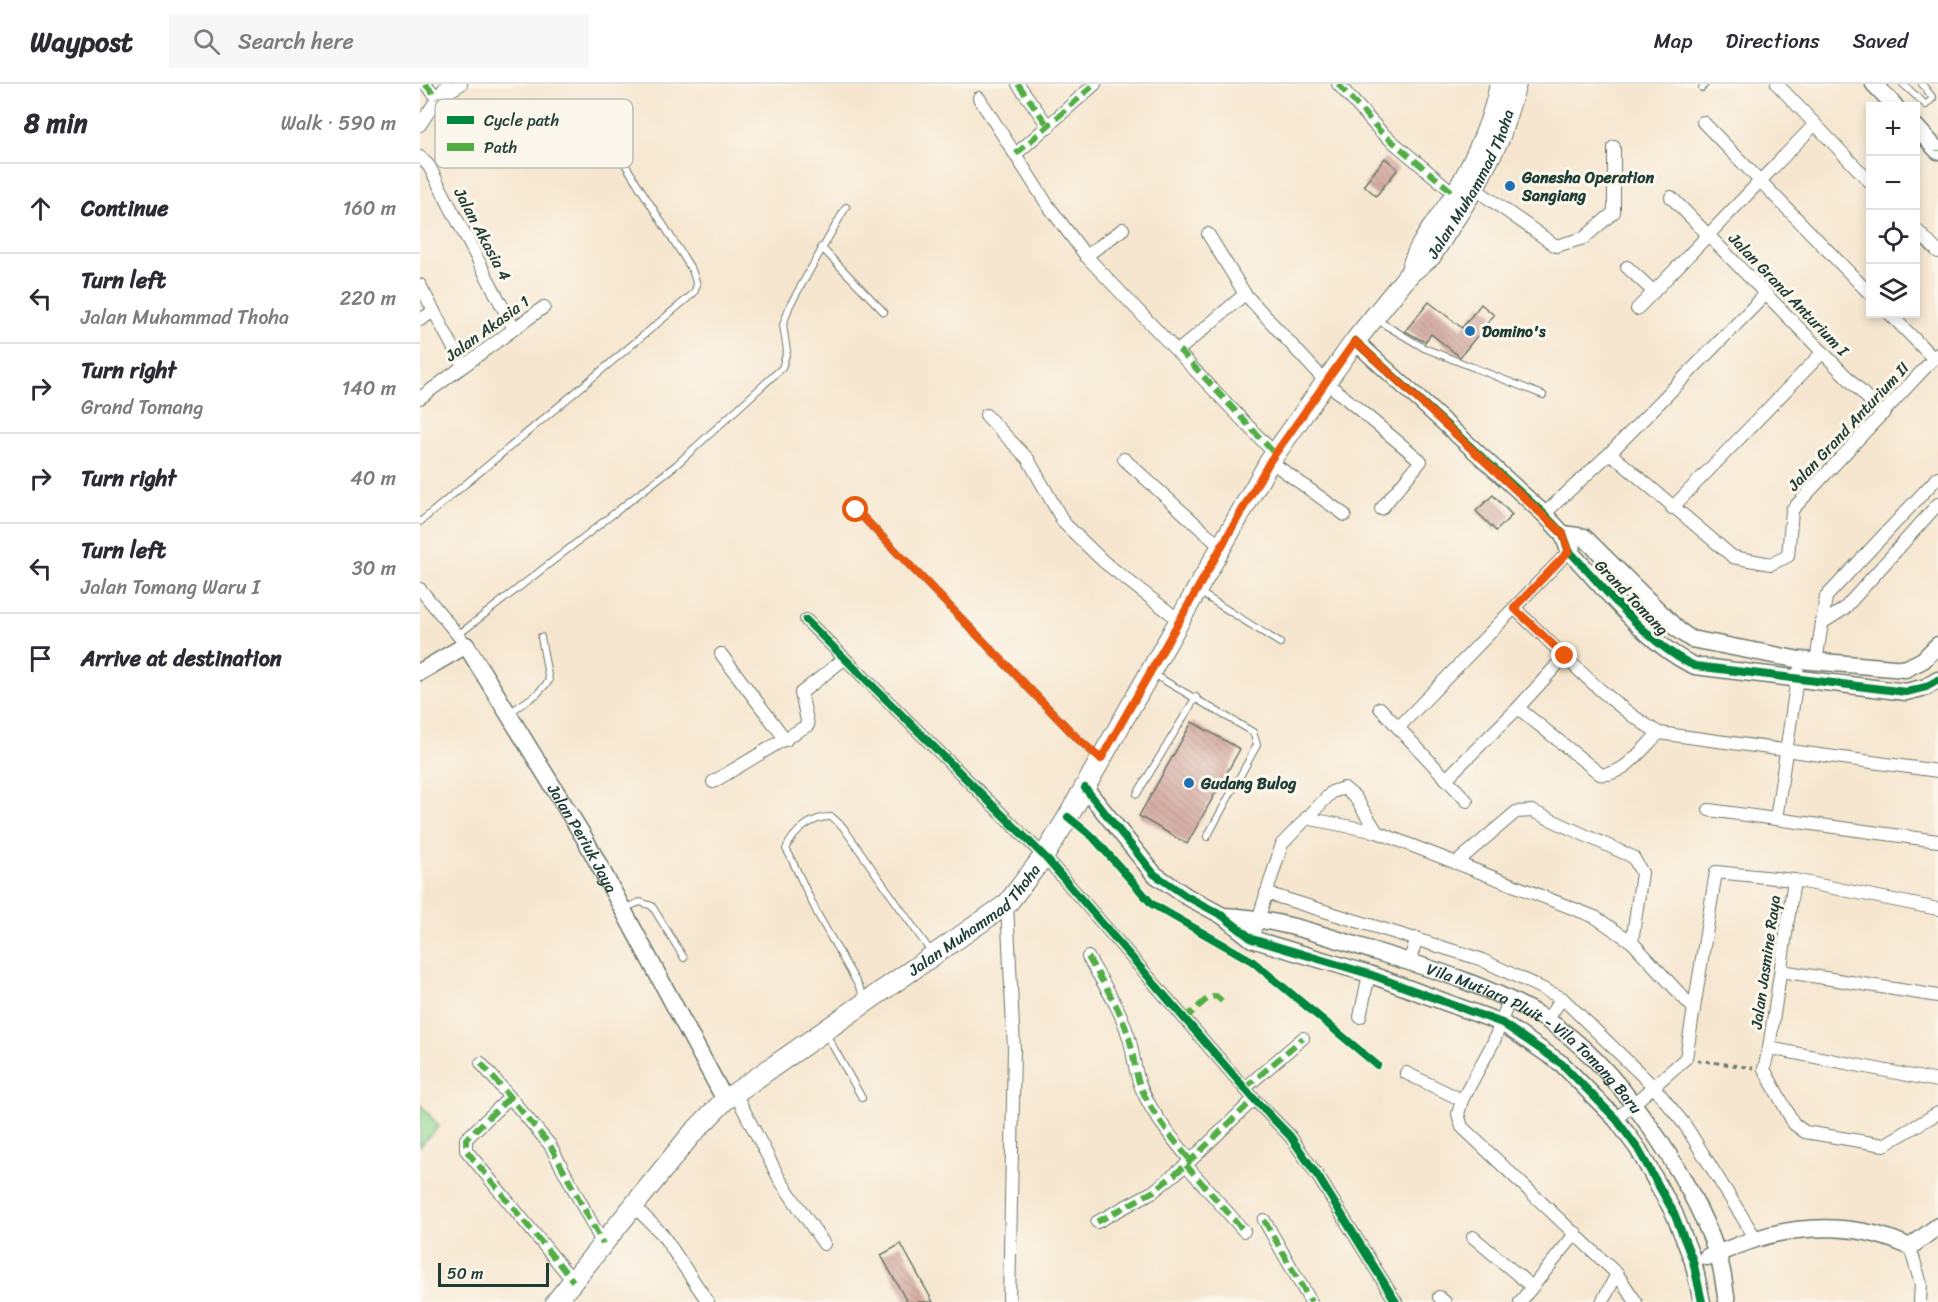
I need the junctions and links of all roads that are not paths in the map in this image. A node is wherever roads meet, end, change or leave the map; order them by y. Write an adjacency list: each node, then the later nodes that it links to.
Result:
1 (425, 84): 13 (street)
2 (447, 84): 13 (street)
3 (461, 84): 13 (street)
4 (1018, 84): 20 (street)
5 (1095, 84): 20 (street)
6 (1338, 84): 30 (street)
7 (1500, 84): 30 (main road, Jalan Muhammad Thoha)
8 (1516, 84): 29 (main road, Jalan Muhammad Thoha)
9 (1777, 84): 18 (street)
10 (1874, 84): 16 (street)
11 (1903, 84): 12 (lane)
12 (1922, 84)
13 (438, 98)
14 (979, 98): 24 (street)
15 (435, 102): 19 (street)
16 (1892, 102)
17 (1702, 122): 28 (street)
18 (1815, 124): 27 (street); 28 (street)
19 (420, 125)
20 (1049, 127): 24 (street)
21 (1920, 131): 23 (street)
22 (1614, 147): 29 (street)
23 (1938, 151)
24 (1016, 154): 39 (street)
25 (420, 157): 54 (street, Jalan Akasia 4)
26 (627, 168): 75 (lane)
27 (1866, 178)
28 (1761, 181): 36 (street); 43 (street)
29 (1474, 188): 41 (main road, Jalan Muhammad Thoha)
30 (1455, 194): 41 (main road, Jalan Muhammad Thoha)
31 (1671, 197): 36 (street, Jalan Grand Anturium I)
32 (846, 207): 37 (lane)
33 (1123, 229): 39 (street)
34 (1920, 233): 38 (street)
35 (1208, 234): 45 (street)
36 (1708, 235): 44 (street); 46 (street, Jalan Grand Anturium I)
37 (821, 247): 50 (lane); 89 (lane)
38 (1938, 252)
39 (1086, 256): 56 (street)
40 (1627, 267): 44 (street)
41 (1410, 273): 51 (main road, Jalan Muhammad Thoha)
42 (420, 285): 49 (street)
43 (1866, 290)
44 (1654, 292): 48 (street)
45 (1245, 294): 56 (street); 60 (street)
46 (1766, 294): 57 (street, Jalan Grand Anturium I); 65 (street)
47 (544, 307): 54 (street, Jalan Akasia 1)
48 (1637, 309)
49 (434, 311): 53 (street); 59 (street)
50 (884, 312)
51 (1374, 318): 55 (main road, Jalan Muhammad Thoha); 61 (lane)
52 (1894, 318): 58 (street)
53 (420, 320)
54 (514, 328): 59 (street, Jalan Akasia 1)
55 (1355, 341): 60 (main road, Jalan Muhammad Thoha); 73 (street, Grand Tomang)
56 (1179, 350): 66 (street)
57 (1823, 352): 63 (street, Jalan Grand Anturium I); 70 (street)
58 (1936, 357): 63 (street, Jalan Grand Anturium II)
59 (463, 366): 62 (street, Jalan Akasia 1)
60 (1326, 382): 66 (main road, Jalan Muhammad Thoha); 71 (street)
61 (1543, 395)
62 (420, 398)
63 (1883, 414): 70 (street, Jalan Grand Anturium II)
64 (986, 415): 86 (street)
65 (1610, 453): 70 (street, Jalan Grand Anturium II); 73 (street)
66 (1272, 458): 74 (street); 78 (main road, Jalan Muhammad Thoha)
67 (1124, 459): 78 (street)
68 (1938, 477): 82 (street)
69 (1938, 504): 84 (street)
70 (1672, 508)
71 (1381, 509)
72 (856, 510): 108 (lane)
73 (1544, 514): 76 (street, Grand Tomang)
74 (1345, 515)
75 (420, 522)
76 (1563, 534): 77 (street); 79 (street, Grand Tomang)
77 (1584, 537): 79 (street); 95 (street, Grand Tomang)
78 (1221, 547): 81 (main road, Jalan Muhammad Thoha)
79 (1569, 551): 83 (street); 98 (street, Grand Tomang)
80 (420, 589): 89 (street, Jalan Periuk Jaya)
81 (1196, 590): 86 (main road, Jalan Muhammad Thoha); 90 (lane)
82 (1826, 597): 84 (street); 87 (street)
83 (1514, 608): 93 (street); 104 (street)
84 (1844, 609): 87 (street)
85 (806, 620): 94 (street)
86 (1179, 620): 97 (main road, Jalan Muhammad Thoha)
87 (1822, 622): 95 (street)
88 (541, 637): 103 (lane)
89 (462, 640): 96 (street); 103 (street, Jalan Periuk Jaya)
90 (1280, 643)
91 (1938, 645): 95 (street, Grand Tomang)
92 (721, 654): 106 (street)
93 (1565, 656): 102 (street); 105 (street)
94 (844, 659): 106 (street); 121 (street)
95 (1808, 661): 98 (street)
96 (420, 672)
97 (1150, 672): 100 (lane); 108 (main road, Jalan Muhammad Thoha)
98 (1797, 680): 99 (street, Grand Tomang); 107 (street)
99 (1938, 680)
100 (1196, 697): 113 (lane); 119 (lane)
101 (1380, 708): 104 (street)
102 (1518, 708): 105 (street); 110 (street)
103 (509, 713): 126 (street, Jalan Periuk Jaya)
104 (1398, 728): 110 (street)
105 (1659, 733): 107 (street)
106 (786, 740): 111 (street)
107 (1786, 751): 109 (street); 117 (street)
108 (1101, 759): 112 (main road, Jalan Muhammad Thoha)
109 (1938, 771)
110 (1446, 779): 114 (street)
111 (713, 782)
112 (1085, 788): 121 (main road, Jalan Muhammad Thoha); 128 (street, Vila Mutiara Pluit - Vila Tomang Baru)
113 (1137, 794)
114 (1467, 801)
115 (1709, 810): 117 (street)
116 (1306, 818): 118 (street); 118 (street); 124 (street)
117 (1776, 819): 120 (street)
118 (1377, 832): 122 (street)
119 (1207, 837)
120 (1938, 841)
121 (1044, 856): 125 (main road, Jalan Muhammad Thoha); 154 (street)
122 (1456, 863): 132 (street); 132 (street)
123 (1794, 880): 127 (street); 137 (street, Jalan Jasmine Raya); 143 (street)
124 (1266, 893): 129 (street); 130 (street)
125 (1007, 904): 133 (main road, Jalan Muhammad Thoha); 181 (street)
126 (622, 909): 135 (lane); 155 (street, Jalan Periuk Jaya)
127 (1938, 909)
128 (1223, 916): 129 (street, Vila Mutiara Pluit - Vila Tomang Baru); 131 (street, Vila Mutiara Pluit - Vila Tomang Baru)
129 (1258, 918): 131 (street); 136 (street, Vila Mutiara Pluit - Vila Tomang Baru)
130 (1417, 938): 136 (street); 140 (street)
131 (1252, 939): 138 (street, Vila Mutiara Pluit - Vila Tomang Baru)
132 (1632, 942): 143 (street)
133 (933, 955): 142 (main road, Jalan Muhammad Thoha); 142 (lane)
134 (1088, 957): 163 (street)
135 (684, 958)
136 (1409, 962): 141 (street, Vila Mutiara Pluit - Vila Tomang Baru)
137 (1781, 970): 139 (street); 149 (street, Jalan Jasmine Raya)
138 (1370, 974): 144 (street); 146 (street, Vila Mutiara Pluit - Vila Tomang Baru)
139 (1938, 996)
140 (1562, 999): 145 (street); 153 (street)
141 (1509, 1000): 145 (street, Vila Mutiara Pluit - Vila Tomang Baru); 146 (street)
142 (867, 1001): 147 (main road, Jalan Muhammad Thoha)
143 (1694, 1010): 153 (street)
144 (1360, 1017)
145 (1547, 1020): 160 (street, Vila Mutiara Pluit - Vila Tomang Baru)
146 (1502, 1023): 159 (street); 162 (street, Vila Mutiara Pluit - Vila Tomang Baru)
147 (824, 1031): 155 (main road, Jalan Muhammad Thoha); 157 (lane)
148 (1303, 1038): 154 (street)
149 (1769, 1048): 152 (street); 161 (street, Jalan Jasmine Raya)
150 (481, 1063): 156 (street)
151 (1406, 1073): 159 (street)
152 (1938, 1081)
153 (1654, 1087): 160 (street); 171 (street)
154 (1245, 1088): 158 (street)
155 (730, 1097): 164 (main road, Jalan Muhammad Thoha); 173 (street)
156 (509, 1098): 172 (street); 179 (street)
157 (862, 1098)
158 (1254, 1099): 163 (street); 183 (street)
159 (1462, 1100): 169 (street)
160 (1633, 1104): 162 (street); 175 (street, Vila Mutiara Pluit - Vila Tomang Baru)
161 (1938, 1113)
162 (1616, 1119): 176 (street, Vila Mutiara Pluit - Vila Tomang Baru)
163 (1188, 1162): 166 (street); 168 (street)
164 (634, 1206): 172 (main road, Jalan Muhammad Thoha); 180 (street)
165 (1264, 1220): 182 (street)
166 (1096, 1222)
167 (1938, 1226): 174 (street)
168 (1244, 1231)
169 (1576, 1233): 177 (street); 178 (street)
170 (1473, 1236): 178 (street)
171 (1756, 1239): 174 (street); 175 (street)
172 (603, 1244): 179 (main road, Jalan Muhammad Thoha)
173 (824, 1244)
174 (1910, 1247): 189 (street)
175 (1718, 1254): 176 (street); 188 (street, Vila Mutiara Pluit - Vila Tomang Baru)
176 (1694, 1261): 187 (street, Vila Mutiara Pluit - Vila Tomang Baru)
177 (1617, 1274): 185 (street); 186 (street)
178 (1532, 1287): 184 (street)
179 (567, 1294)
180 (708, 1302)
181 (1009, 1302)
182 (1311, 1302)
183 (1396, 1302)
184 (1520, 1302)
185 (1602, 1302)
186 (1636, 1302)
187 (1702, 1302)
188 (1727, 1302)
189 (1920, 1302)

